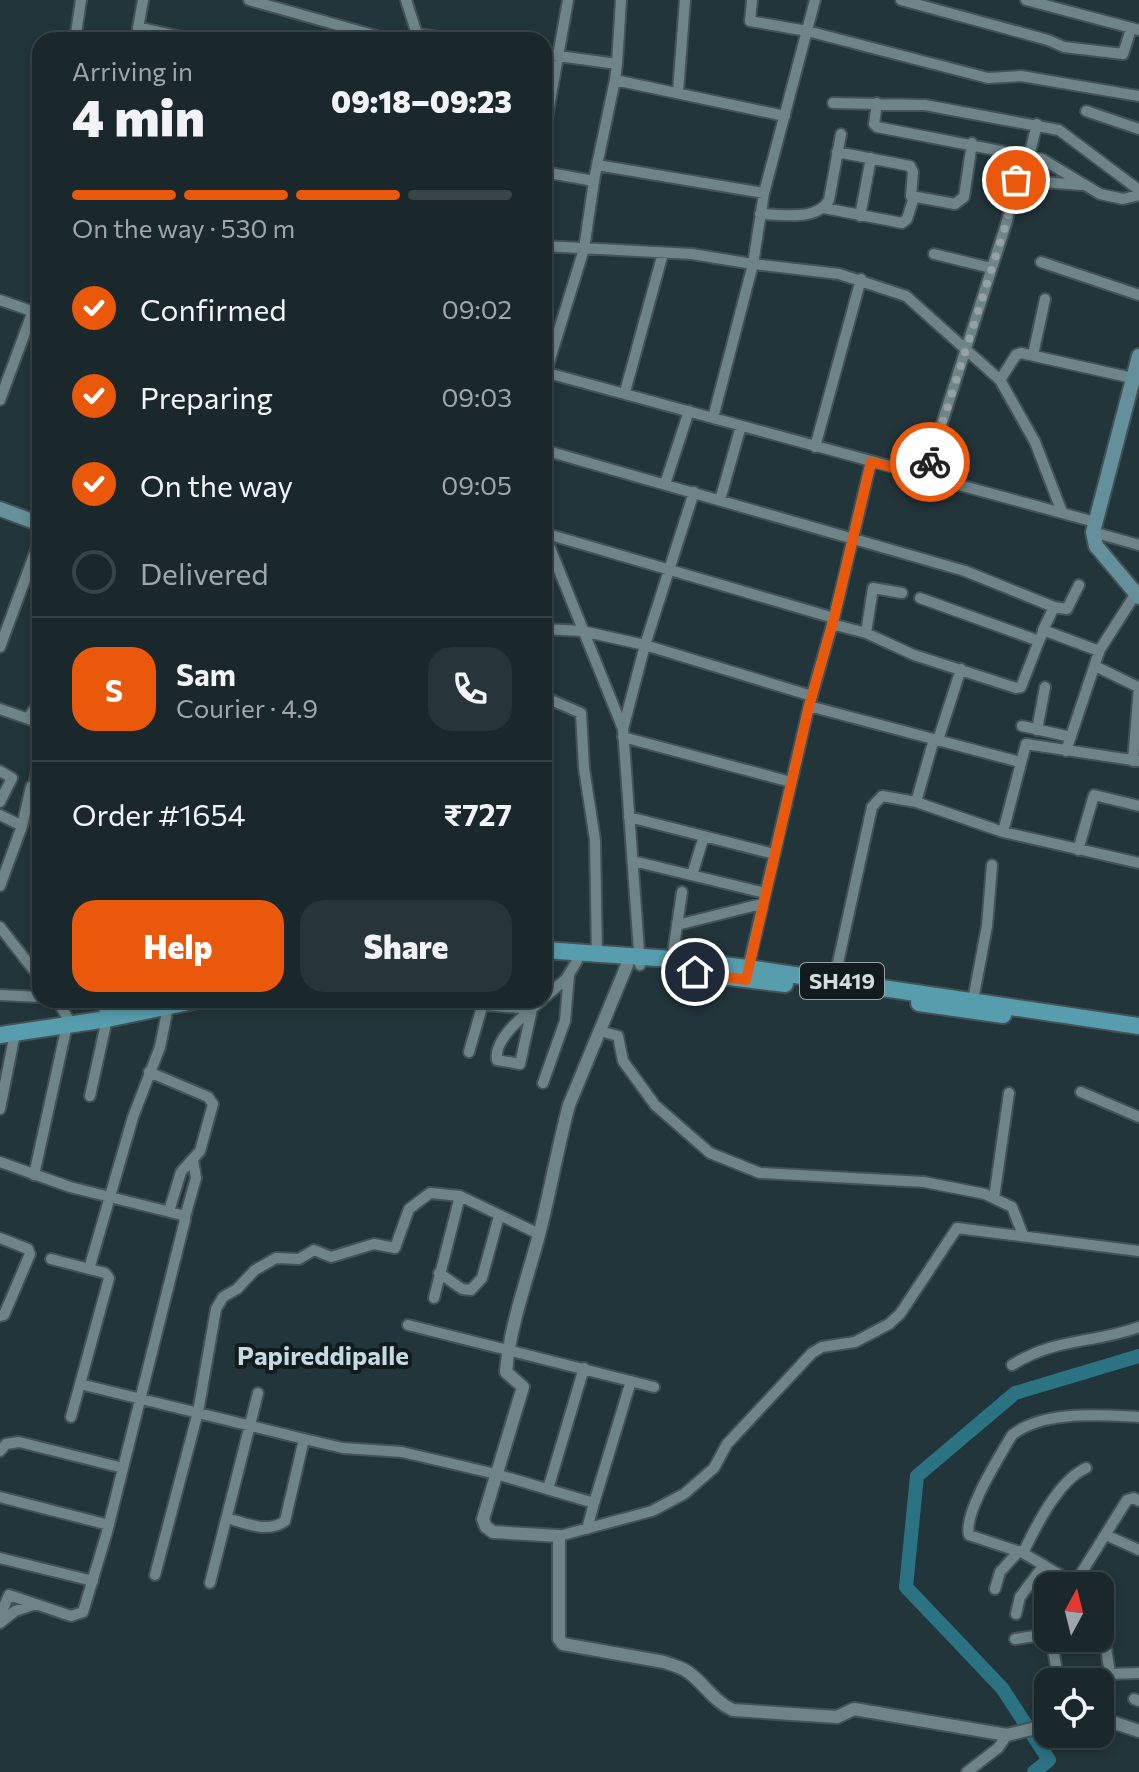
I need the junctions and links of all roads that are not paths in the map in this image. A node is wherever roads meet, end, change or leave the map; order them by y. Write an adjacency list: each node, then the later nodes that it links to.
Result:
1 (81, 0): 16 (street)
2 (143, 0): 13 (street)
3 (249, 0): 12 (street)
4 (406, 0): 20 (street)
5 (568, 0): 22 (street)
6 (621, 0): 23 (street)
7 (685, 0): 26 (street)
8 (752, 0): 15 (street)
9 (815, 0): 15 (street)
10 (901, 0): 14 (street)
11 (1026, 0): 14 (street)
12 (270, 3): 19 (street)
13 (138, 27): 17 (street); 18 (street)
14 (1135, 30)
15 (807, 31): 27 (street); 31 (street)
16 (76, 32)
17 (137, 32)
18 (160, 32)
19 (364, 32)
20 (416, 32)
21 (552, 56): 22 (street)
22 (559, 57): 23 (street); 25 (street)
23 (617, 64): 24 (street)
24 (615, 80): 26 (street); 39 (street)
25 (552, 81)
26 (678, 92): 31 (street)
27 (1139, 96)
28 (833, 103): 29 (street)
29 (877, 103): 32 (street); 35 (street)
30 (1086, 111): 33 (street)
31 (785, 116): 45 (street)
32 (1037, 124): 37 (street); 44 (street)
33 (1139, 129)
34 (841, 134): 36 (street)
35 (972, 143): 37 (street); 46 (street)
36 (837, 152): 38 (street); 47 (street)
37 (1025, 155): 41 (street); 43 (street)
38 (871, 158): 46 (street); 49 (street)
39 (597, 165): 42 (street); 45 (street)
40 (552, 173): 42 (street)
41 (1016, 180): 43 (street); 56 (street)
42 (594, 181): 51 (street)
43 (1081, 185): 44 (street)
44 (1139, 192)
45 (764, 193): 48 (street)
46 (914, 197): 49 (street)
47 (824, 208): 48 (street); 49 (street)
48 (760, 214): 55 (street)
49 (860, 216)
50 (552, 247): 51 (street)
51 (584, 249): 52 (street); 64 (street)
52 (663, 253): 55 (street); 70 (street)
53 (934, 254): 56 (street)
54 (1041, 262): 58 (street)
55 (753, 264): 57 (street); 73 (street)
56 (991, 268): 63 (street)
57 (861, 279): 63 (street); 75 (street)
58 (1139, 295)
59 (1045, 299): 65 (street)
60 (0, 300): 61 (street)
61 (32, 311)
62 (32, 322): 71 (street)
63 (966, 349): 68 (street); 78 (street)
64 (552, 350)
65 (1033, 355): 68 (street); 69 (street)
66 (1139, 356): 69 (main road)
67 (552, 374): 70 (street)
68 (1000, 380): 83 (street)
69 (1136, 387): 85 (main road)
70 (625, 392): 72 (street)
71 (0, 400)
72 (689, 411): 73 (street); 79 (street)
73 (713, 418): 74 (street)
74 (741, 426): 75 (street); 81 (street)
75 (815, 447): 77 (street)
76 (552, 452): 79 (street)
77 (871, 462): 78 (street); 87 (street)
78 (925, 476): 83 (street)
79 (665, 484): 80 (street)
80 (694, 492): 81 (street); 91 (street)
81 (720, 500): 87 (street)
82 (0, 509): 84 (main road)
83 (1062, 512): 85 (street)
84 (32, 521)
85 (1094, 527): 88 (street); 94 (main road)
86 (552, 535): 91 (street)
87 (851, 539): 96 (street); 97 (street)
88 (1139, 545)
89 (552, 551): 99 (street)
90 (32, 561): 103 (street)
91 (668, 570): 97 (street); 102 (street)
92 (1079, 585): 96 (street)
93 (902, 593): 100 (street)
94 (1138, 593): 104 (street)
95 (920, 598): 101 (street)
96 (1054, 607): 101 (street)
97 (833, 621): 100 (street); 110 (street)
98 (552, 631): 99 (street)
99 (582, 631): 102 (street); 117 (street)
100 (866, 633): 106 (street)
101 (1041, 636): 104 (street); 106 (street)
102 (645, 645): 110 (street); 117 (street)
103 (0, 647)
104 (1100, 649): 105 (street)
105 (1095, 666): 108 (street); 118 (street)
106 (961, 669): 119 (street)
107 (1045, 687): 116 (street)
108 (1138, 687): 121 (street)
109 (552, 700): 147 (street)
110 (810, 701): 119 (street); 124 (street)
111 (0, 709): 113 (street)
112 (32, 713): 113 (street)
113 (28, 718): 114 (street)
114 (32, 720)
115 (1022, 726): 116 (street)
116 (1037, 730): 118 (street)
117 (623, 733): 124 (street); 130 (street)
118 (1071, 737): 120 (street)
119 (936, 740): 122 (street); 127 (street)
120 (1066, 751): 121 (street); 122 (street)
121 (1136, 761)
122 (1020, 762): 132 (street)
123 (0, 771): 126 (street)
124 (791, 782): 135 (street)
125 (32, 799): 131 (street)
126 (0, 802)
127 (916, 802): 132 (street); 154 (street)
128 (1139, 806): 134 (street)
129 (0, 815): 131 (street)
130 (629, 817): 133 (street); 136 (street)
131 (22, 826): 140 (street)
132 (1003, 832): 134 (street)
133 (704, 836): 135 (street); 139 (street)
134 (1078, 850): 137 (street)
135 (774, 854): 142 (street)
136 (633, 861): 139 (street); 150 (street)
137 (1139, 863)
138 (992, 865): 158 (street)
139 (692, 875): 142 (street)
140 (0, 886)
141 (682, 892): 144 (street)
142 (765, 893): 143 (street)
143 (761, 904): 144 (street); 153 (street)
144 (677, 925): 148 (street)
145 (0, 927): 151 (street)
146 (552, 951): 147 (main road, SH419)
147 (597, 955): 150 (main road, SH419)
148 (672, 959): 150 (main road, SH419); 153 (main road, SH419)
149 (552, 961): 152 (main road, SH419)
150 (635, 962): 152 (main road, SH419); 153 (main road, SH419); 167 (street)
151 (32, 968)
152 (573, 968): 155 (street); 172 (street)
153 (747, 974): 154 (main road, SH419)
154 (833, 985): 158 (main road, SH419); 169 (main road, SH419)
155 (552, 990)
156 (0, 995): 157 (street)
157 (32, 997)
158 (973, 1000): 166 (main road, SH419)
159 (61, 1008): 165 (street)
160 (164, 1008): 171 (street)
161 (482, 1008): 170 (street)
162 (525, 1008): 163 (street)
163 (532, 1009): 163 (street)
164 (106, 1010): 165 (main road); 175 (street)
165 (67, 1021): 168 (main road); 180 (street)
166 (1139, 1026)
167 (600, 1031): 183 (street); 187 (street)
168 (5, 1032): 176 (street)
169 (1139, 1034)
170 (469, 1052)
171 (149, 1072): 178 (street); 182 (street)
172 (543, 1083)
173 (1081, 1092): 177 (street)
174 (1009, 1093): 183 (street)
175 (90, 1096)
176 (0, 1109)
177 (1139, 1117)
178 (193, 1160): 184 (street); 186 (street)
179 (0, 1162): 180 (street)
180 (34, 1175): 182 (street)
181 (460, 1196): 185 (street); 193 (street); 206 (street)
182 (108, 1197): 184 (street); 192 (street)
183 (994, 1198): 188 (street)
184 (169, 1211): 186 (street)
185 (499, 1216): 187 (street); 193 (street)
186 (185, 1217): 205 (street)
187 (539, 1234): 198 (street)
188 (1023, 1235): 190 (street); 221 (street)
189 (0, 1238): 195 (street)
190 (1139, 1251)
191 (51, 1259): 192 (street)
192 (89, 1269): 202 (street)
193 (439, 1273): 194 (street)
194 (434, 1298)
195 (0, 1316)
196 (408, 1325): 198 (street)
197 (1139, 1327): 199 (street)
198 (508, 1349): 200 (street); 214 (street)
199 (1012, 1365)
200 (584, 1368): 201 (street); 215 (street)
201 (631, 1381): 203 (street); 218 (street)
202 (80, 1384): 205 (street); 207 (street)
203 (654, 1387)
204 (258, 1393): 209 (street)
205 (139, 1398): 206 (street); 212 (street)
206 (198, 1412): 209 (street); 230 (street)
207 (71, 1417)
208 (1139, 1417): 225 (street)
209 (251, 1425): 210 (street); 219 (street)
210 (304, 1439): 214 (street); 219 (street)
211 (0, 1451): 212 (street)
212 (123, 1468): 220 (street)
213 (1086, 1468): 225 (street)
214 (496, 1474): 215 (street); 223 (street)
215 (548, 1489): 218 (street)
216 (0, 1497): 220 (street)
217 (1139, 1501): 222 (street)
218 (594, 1503): 221 (street)
219 (227, 1518): 232 (street)
220 (109, 1525): 231 (street)
221 (587, 1529): 223 (street)
222 (1106, 1535): 224 (street); 229 (street)
223 (559, 1536): 245 (street)
224 (1139, 1550)
225 (1021, 1552): 227 (street); 233 (street)
226 (0, 1558): 231 (street)
227 (1044, 1565): 228 (street); 235 (street)
228 (1056, 1572)
229 (1084, 1572)
230 (155, 1575)
231 (93, 1581): 234 (street)
232 (210, 1583)
233 (995, 1589)
234 (37, 1604): 236 (street); 237 (street)
235 (1016, 1614)
236 (0, 1616)
237 (0, 1623)
238 (1034, 1637): 239 (street)
239 (1015, 1639)
240 (1139, 1673): 241 (street)
241 (1114, 1674)
242 (1114, 1723): 244 (street)
243 (1034, 1728): 245 (street)
244 (1139, 1731)
245 (1008, 1735): 246 (street)
246 (967, 1772)

